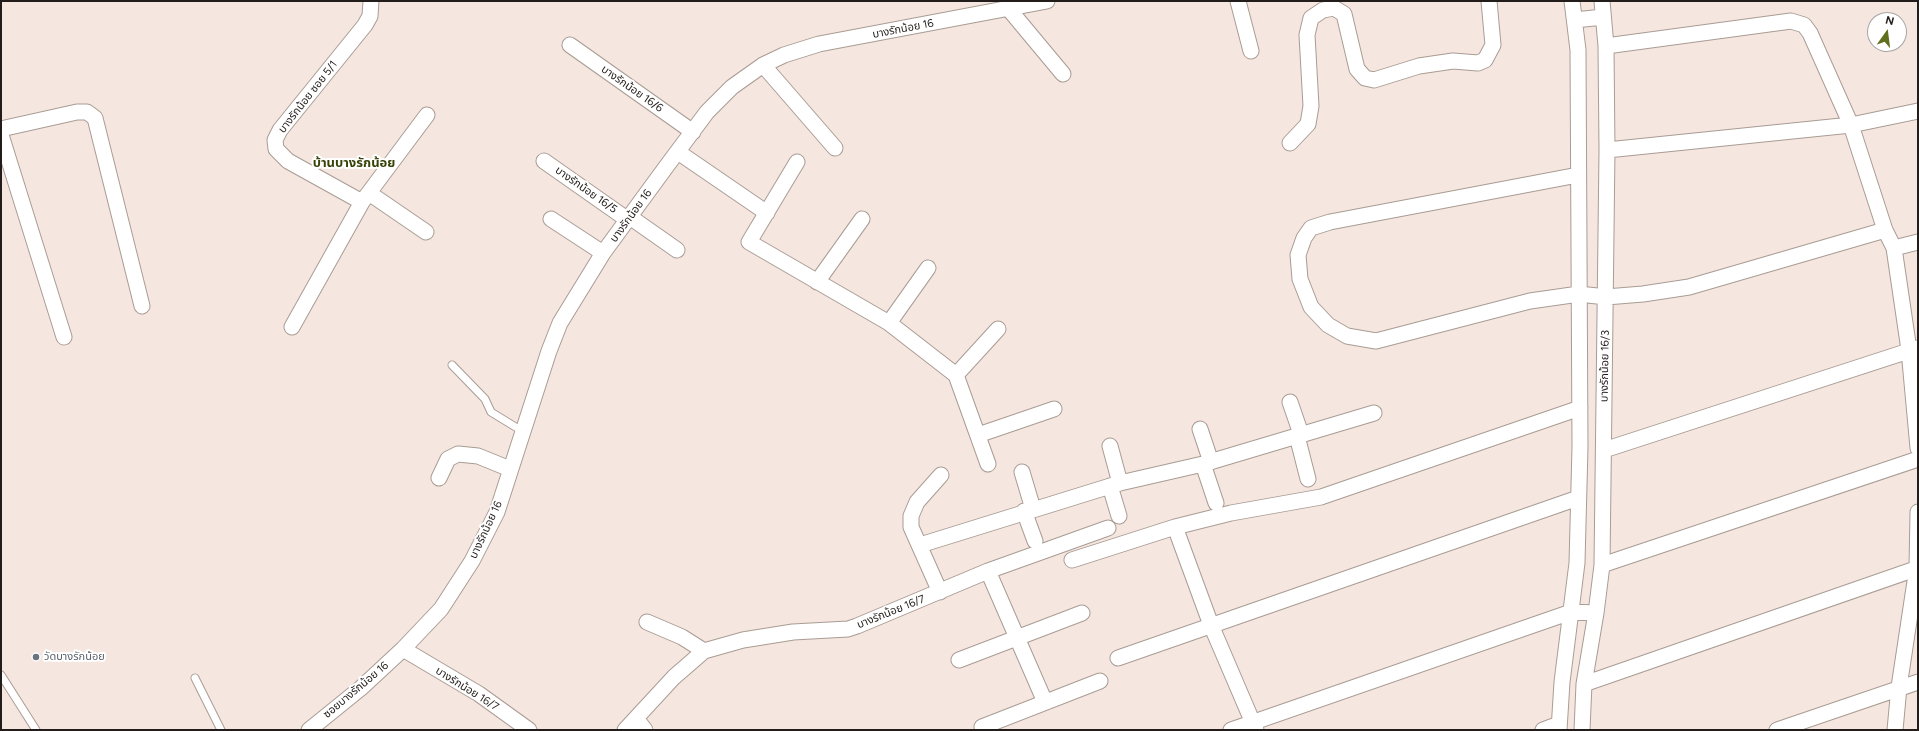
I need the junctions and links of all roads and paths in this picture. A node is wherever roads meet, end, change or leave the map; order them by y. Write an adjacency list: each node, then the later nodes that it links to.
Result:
1 (371, 1): 28 (street, บางรักน้อย ซอย 5/1)
2 (1047, 1): 7 (street, บางรักน้อย 16)
3 (1238, 1): 12 (street)
4 (1489, 1): 21 (street)
5 (1572, 1): 9 (street)
6 (1602, 1): 8 (street, บางรักน้อย 16/3)
7 (1002, 6): 13 (street, บางรักน้อย 16); 14 (street)
8 (1603, 17): 9 (street); 11 (street, บางรักน้อย 16/3)
9 (1575, 20): 27 (street)
10 (570, 45): 19 (street, บางรักน้อย 16/6)
11 (1606, 46): 17 (street); 23 (street, บางรักน้อย 16/3)
12 (1250, 51)
13 (763, 65): 19 (street, บางรักน้อย 16); 22 (street)
14 (1063, 74)
15 (1918, 111): 17 (street)
16 (427, 115): 28 (street)
17 (1851, 125): 23 (street); 33 (street)
18 (1, 129): 43 (street)
19 (693, 132): 24 (street, บางรักน้อย 16)
20 (1, 135): 47 (street)
21 (1290, 143)
22 (835, 148)
23 (1607, 150): 42 (street, บางรักน้อย 16/3)
24 (678, 152): 29 (street); 30 (street, บางรักน้อย 16)
25 (544, 161): 30 (street, บางรักน้อย 16/5)
26 (797, 162): 29 (street)
27 (1578, 175): 41 (street); 41 (street)
28 (366, 198): 34 (street, บางรักน้อย ซอย 5/1); 45 (street)
29 (767, 213): 40 (street)
30 (629, 218): 37 (street, บางรักน้อย 16/5); 38 (street, บางรักน้อย 16)
31 (551, 219): 38 (street)
32 (862, 219): 40 (street)
33 (1885, 230): 36 (street); 42 (street)
34 (426, 232)
35 (1918, 242): 36 (street)
36 (1894, 248): 48 (street)
37 (677, 250)
38 (603, 254): 56 (street, บางรักน้อย 16)
39 (928, 268): 44 (street)
40 (817, 282): 44 (street)
41 (1579, 294): 42 (street); 52 (street)
42 (1606, 297): 61 (street, บางรักน้อย 16/3)
43 (142, 306)
44 (890, 323): 50 (street)
45 (292, 327)
46 (998, 329): 50 (street)
47 (64, 337)
48 (1914, 349): 60 (street); 61 (street)
49 (452, 366): 56 (lane)
50 (956, 375): 57 (street)
51 (1290, 402): 58 (street)
52 (1580, 408): 71 (street); 76 (street)
53 (1054, 409): 57 (street)
54 (1374, 413): 58 (street)
55 (1200, 429): 63 (street)
56 (522, 431): 65 (street, บางรักน้อย 16)
57 (978, 435): 64 (street)
58 (1299, 435): 63 (street); 69 (street)
59 (1110, 446): 70 (street)
60 (1918, 448)
61 (1604, 450): 81 (street, บางรักน้อย 16/3)
62 (1918, 459): 81 (street)
63 (1207, 463): 70 (street); 72 (street)
64 (988, 464)
65 (510, 469): 68 (street); 91 (street, บางรักน้อย 16)
66 (1022, 472): 73 (street)
67 (941, 475): 79 (street)
68 (439, 478)
69 (1308, 479)
70 (1115, 484): 73 (street); 75 (street)
71 (1578, 498): 85 (street); 89 (street)
72 (1216, 503)
73 (1028, 510): 78 (street); 79 (street)
74 (1918, 512): 82 (street)
75 (1119, 516)
76 (1175, 527): 80 (street); 89 (street)
77 (1108, 528): 83 (street, บางรักน้อย 16/7)
78 (1035, 541)
79 (920, 545): 84 (street)
80 (1072, 560)
81 (1602, 565): 86 (street, บางรักน้อย 16/3)
82 (1917, 568): 99 (street); 100 (street)
83 (988, 571): 84 (street, บางรักน้อย 16/7); 90 (street)
84 (940, 592): 92 (street, บางรักน้อย 16/7)
85 (1571, 612): 86 (street); 103 (street); 105 (street)
86 (1596, 612): 99 (street, บางรักน้อย 16/3)
87 (1082, 613): 90 (street)
88 (647, 622): 92 (street)
89 (1212, 625): 93 (street); 103 (street)
90 (1019, 638): 94 (street); 101 (street)
91 (404, 649): 108 (street, ซอยบางรักน้อย 16); 109 (street, บางรักน้อย 16/7)
92 (704, 651): 102 (street, บางรักน้อย 16/7)
93 (1118, 658)
94 (959, 660)
95 (1, 675): 106 (lane)
96 (195, 678): 107 (lane)
97 (1100, 681): 101 (street)
98 (1918, 682): 100 (street)
99 (1584, 684): 113 (street, บางรักน้อย 16/3)
100 (1899, 687): 114 (street); 115 (street)
101 (1045, 702): 104 (street)
102 (641, 724): 110 (street, บางรักน้อย 16/7)
103 (1254, 726): 111 (street)
104 (982, 727)
105 (1559, 727): 112 (street)
106 (36, 730)
107 (221, 730)
108 (309, 730)
109 (529, 730)
110 (625, 730)
111 (1232, 730)
112 (1543, 730)
113 (1582, 730)
114 (1777, 730)
115 (1896, 730)

